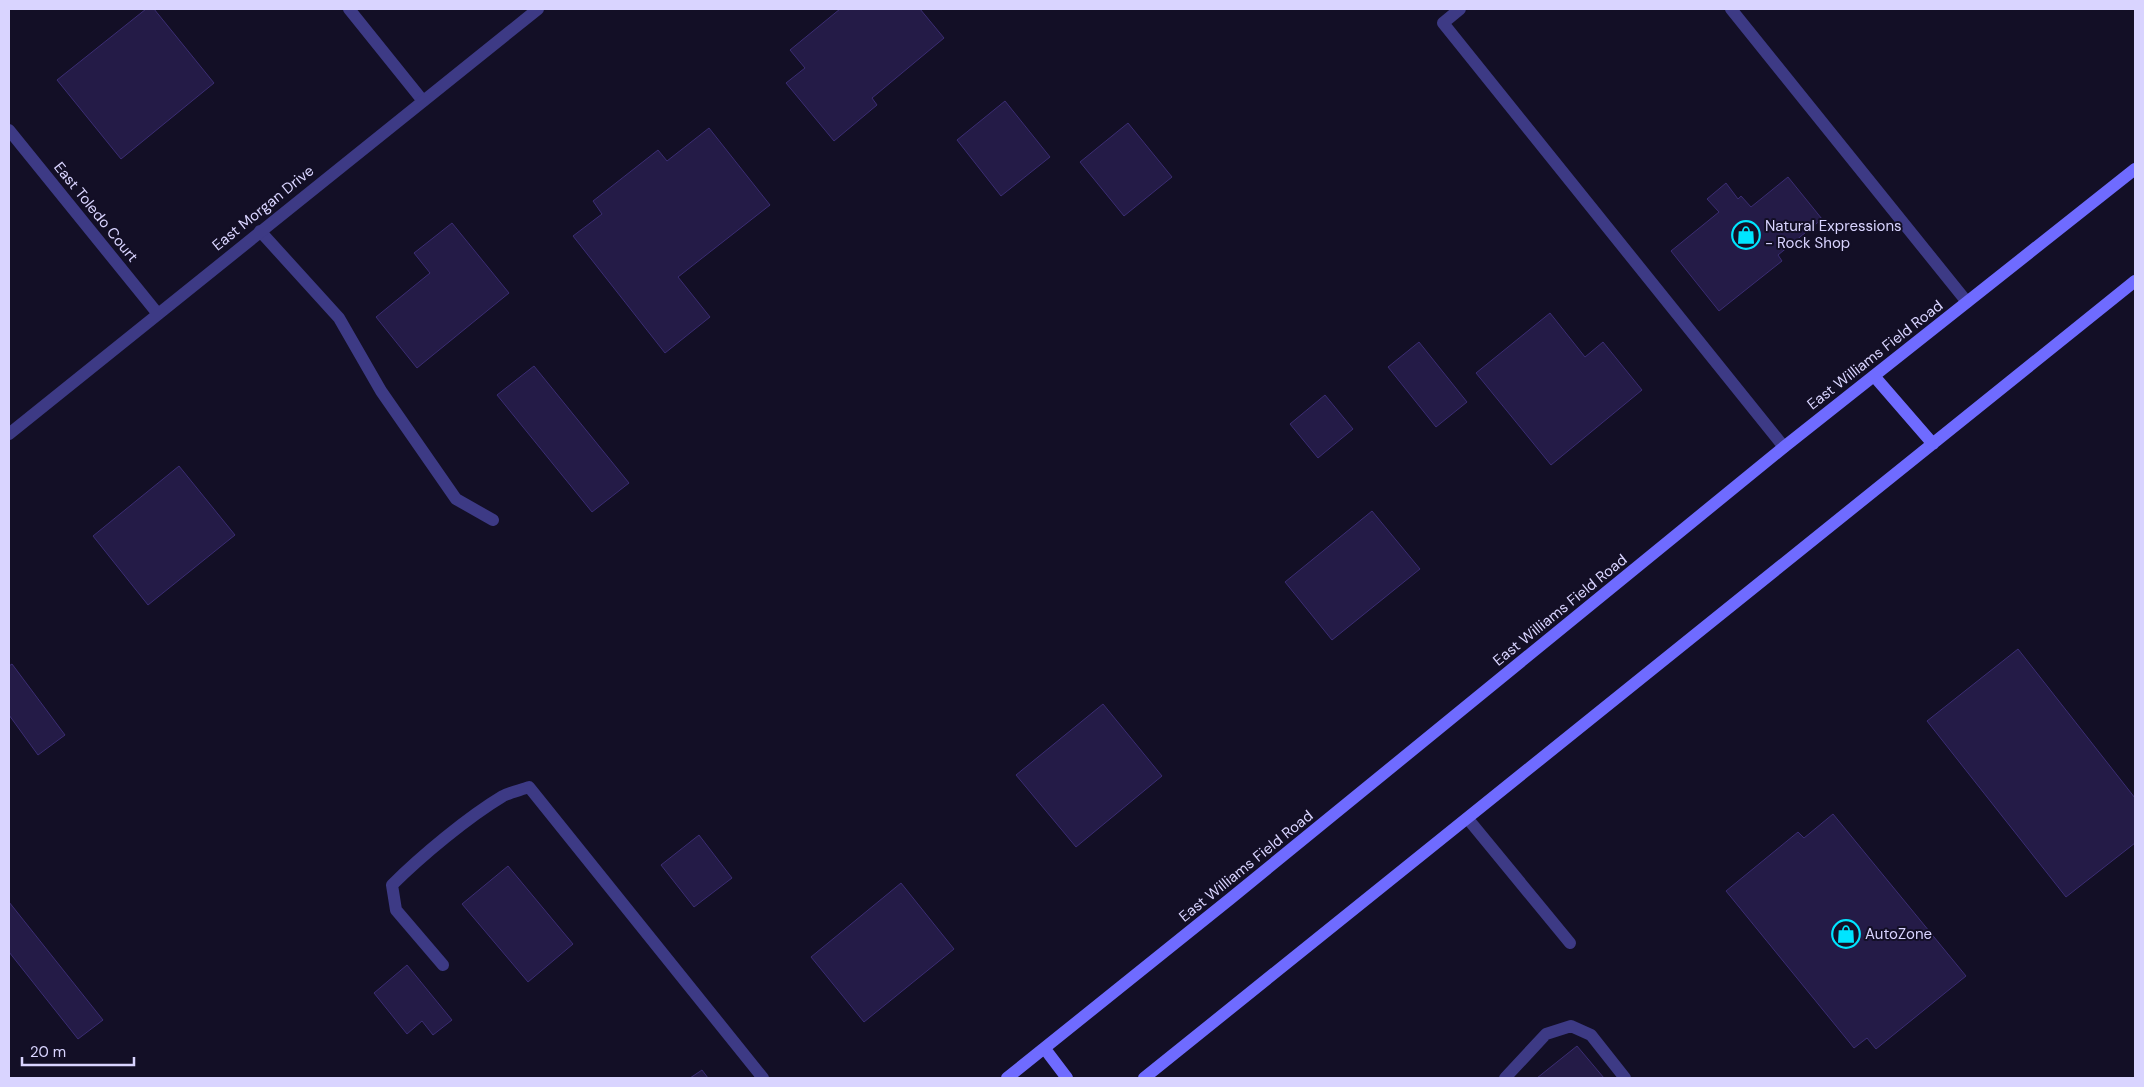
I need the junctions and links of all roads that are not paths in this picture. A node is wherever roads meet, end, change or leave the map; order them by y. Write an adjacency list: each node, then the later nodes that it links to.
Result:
1 (349, 9): 5 (street)
2 (538, 9): 5 (street, East Morgan Drive)
3 (1460, 9): 15 (street)
4 (1731, 9): 10 (street)
5 (423, 101): 8 (street, East Morgan Drive)
6 (9, 130): 11 (street, East Toledo Court)
7 (2135, 169): 10 (main road, East Williams Field Road)
8 (260, 232): 11 (street, East Morgan Drive); 16 (street)
9 (2135, 281): 14 (main road)
10 (1967, 302): 12 (main road, East Williams Field Road)
11 (158, 314): 13 (street, East Morgan Drive)
12 (1874, 376): 14 (main road); 15 (main road, East Williams Field Road)
13 (9, 434)
14 (1933, 444): 17 (main road)
15 (1784, 447): 20 (main road, East Williams Field Road)
16 (493, 520)
17 (1468, 819): 18 (street); 24 (main road)
18 (1570, 943)
19 (443, 965): 21 (street)
20 (1045, 1049): 22 (main road, East Williams Field Road); 23 (main road)
21 (762, 1078)
22 (1007, 1078)
23 (1067, 1078)
24 (1144, 1078)
25 (1505, 1078): 26 (street)
26 (1625, 1078)

